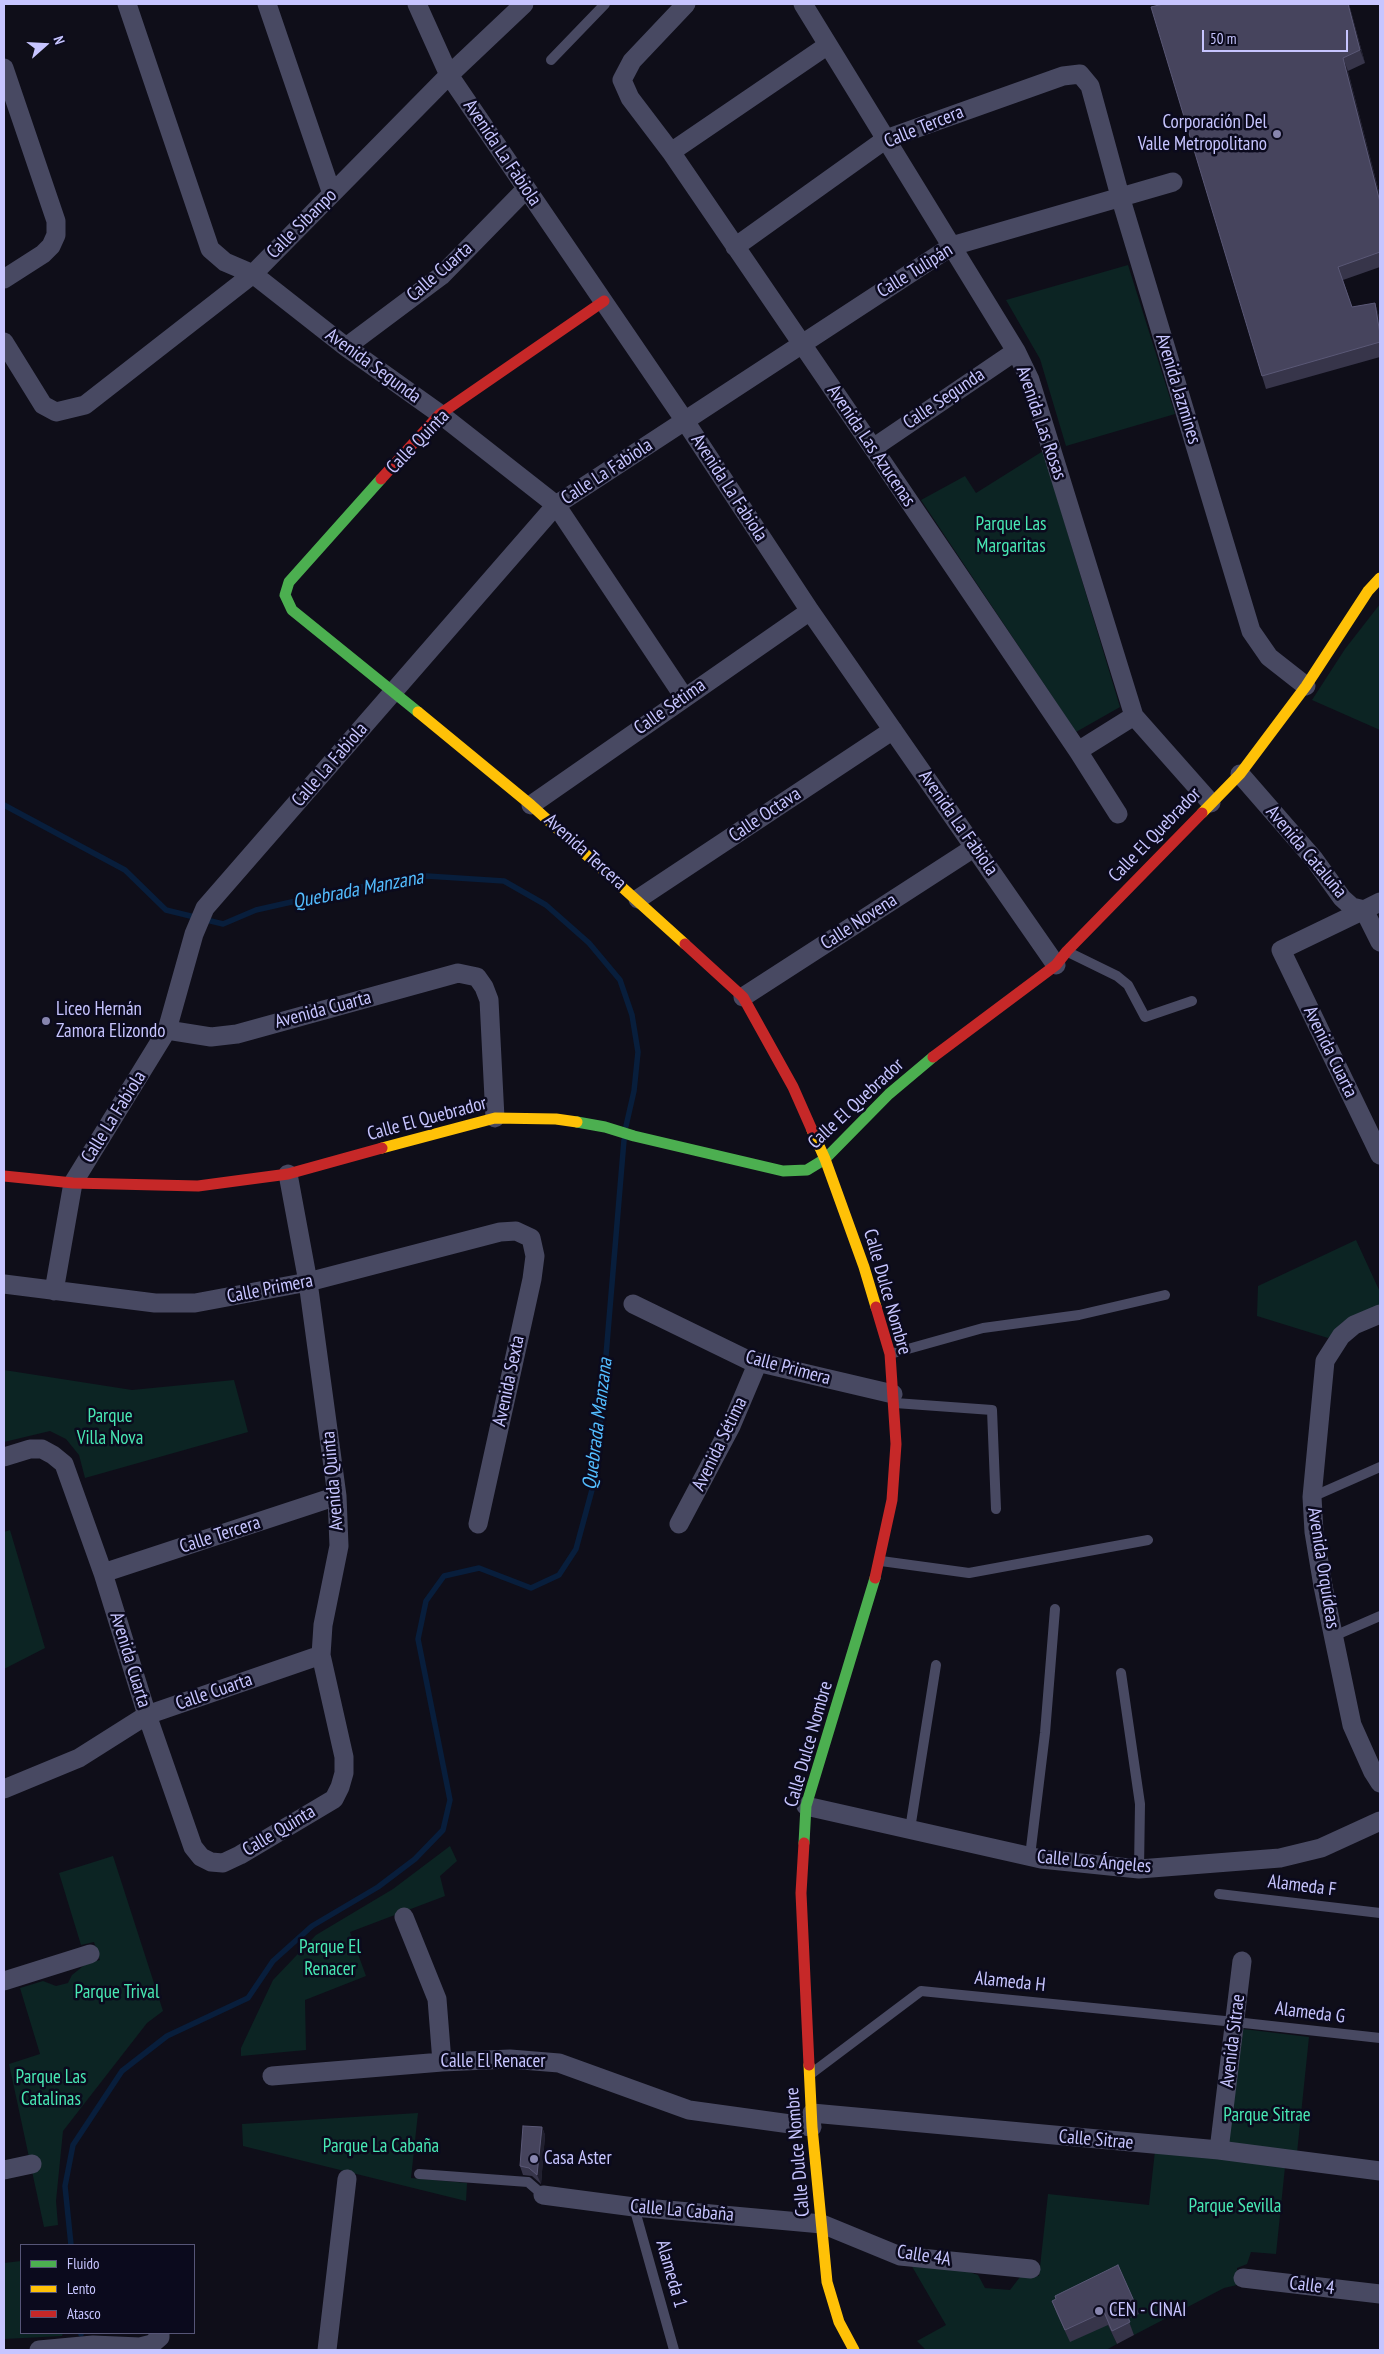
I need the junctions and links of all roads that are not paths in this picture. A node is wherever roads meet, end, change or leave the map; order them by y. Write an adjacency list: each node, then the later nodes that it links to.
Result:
1 (127, 4): 21 (street, Avenida Segunda)
2 (267, 4): 17 (street)
3 (417, 4): 12 (street, Avenida La Fabiola)
4 (524, 4): 12 (street, Calle Sibanpo)
5 (606, 4): 9 (lane)
6 (686, 4): 14 (street, Avenida Las Azucenas)
7 (803, 4): 8 (street, Avenida Las Rosas)
8 (828, 44): 13 (street, Avenida Las Rosas); 14 (street)
9 (551, 60)
10 (4, 68): 22 (street)
11 (1080, 74): 13 (street, Calle Tercera); 18 (street, Avenida Jazmines)
12 (449, 75): 16 (street, Avenida La Fabiola); 17 (street, Calle Sibanpo)
13 (886, 139): 19 (street, Avenida Las Rosas); 20 (street, Calle Tercera)
14 (671, 152): 20 (street, Avenida Las Azucenas)
15 (1172, 182): 18 (street, Calle Tulipán)
16 (526, 189): 23 (street, Avenida La Fabiola); 26 (street, Calle Cuarta)
17 (332, 194): 21 (street, Calle Sibanpo)
18 (1120, 196): 19 (street, Calle Tulipán); 35 (street, Avenida Jazmines)
19 (952, 246): 25 (street, Calle Tulipán); 27 (street, Avenida Las Rosas)
20 (735, 247): 25 (street, Avenida Las Azucenas)
21 (253, 274): 24 (street, Calle Sibanpo); 26 (street, Avenida Segunda)
22 (4, 279)
23 (604, 301): 28 (street, Calle Quinta); 29 (street, Avenida La Fabiola)
24 (4, 342)
25 (801, 344): 29 (street, Calle Tulipán); 30 (street, Avenida Las Azucenas)
26 (346, 347): 28 (street, Avenida Segunda)
27 (1016, 350): 30 (street, Calle Segunda); 38 (street, Avenida Las Rosas)
28 (440, 414): 31 (street, Avenida Segunda); 33 (street, Calle Quinta)
29 (685, 421): 31 (street, Calle La Fabiola); 34 (street, Avenida La Fabiola)
30 (873, 448): 40 (street, Avenida Las Azucenas)
31 (556, 505): 36 (street, Calle La Fabiola); 37 (street, Avenida Segunda)
32 (1380, 578): 35 (street, Calle El Quebrador)
33 (285, 595): 36 (street, Avenida Tercera)
34 (810, 611): 37 (street, Calle Sétima); 39 (street, Avenida La Fabiola)
35 (1306, 686): 41 (street, Calle El Quebrador)
36 (394, 691): 43 (street, Avenida Tercera); 52 (street, Calle La Fabiola)
37 (684, 696): 43 (street, Calle Sétima)
38 (1134, 716): 40 (street); 42 (street, Avenida Las Rosas)
39 (893, 730): 45 (street, Avenida La Fabiola); 46 (street, Calle Octava)
40 (1078, 751): 44 (street, Avenida Las Azucenas)
41 (1240, 774): 42 (street, Calle El Quebrador); 47 (street, Avenida Cataluña)
42 (1211, 803): 49 (street, Calle El Quebrador)
43 (531, 805): 46 (street, Avenida Tercera)
44 (1118, 814)
45 (975, 847): 49 (street, Avenida La Fabiola); 50 (street, Calle Novena)
46 (638, 899): 50 (street, Avenida Tercera)
47 (1372, 906): 48 (street); 54 (street, Avenida Cuarta)
48 (1380, 942)
49 (1061, 958): 51 (lane); 55 (street, Calle El Quebrador)
50 (743, 997): 55 (street, Avenida Tercera)
51 (1192, 1001)
52 (167, 1030): 53 (street, Avenida Cuarta); 58 (street, Calle La Fabiola)
53 (495, 1118): 55 (street, Calle El Quebrador); 56 (street, Calle El Quebrador)
54 (1380, 1155)
55 (825, 1159): 66 (street, Calle Dulce Nombre)
56 (288, 1174): 58 (street, Calle El Quebrador); 60 (street, Avenida Quinta)
57 (4, 1176): 58 (street, Calle El Quebrador)
58 (73, 1183): 62 (street)
59 (531, 1238): 60 (street, Calle Primera); 74 (street, Avenida Sexta)
60 (308, 1282): 62 (street, Calle Primera); 71 (street, Avenida Quinta)
61 (4, 1284): 62 (street, Calle Primera)
62 (54, 1290)
63 (1165, 1295): 66 (lane)
64 (633, 1304): 67 (street, Calle Primera)
65 (1380, 1314): 72 (street, Avenida Orquídeas)
66 (890, 1354): 68 (street, Calle Dulce Nombre)
67 (758, 1362): 68 (street, Calle Primera); 75 (street, Avenida Sétima)
68 (894, 1398): 73 (lane); 77 (street, Calle Dulce Nombre)
69 (4, 1457): 78 (street, Avenida Cuarta)
70 (1380, 1467): 72 (lane)
71 (338, 1496): 78 (street, Calle Tercera); 82 (street, Avenida Quinta)
72 (1312, 1496): 81 (street, Avenida Orquídeas)
73 (996, 1510)
74 (478, 1524)
75 (679, 1524)
76 (1148, 1540): 77 (lane)
77 (880, 1561): 89 (street, Calle Dulce Nombre)
78 (103, 1574): 85 (street, Avenida Cuarta)
79 (1056, 1609): 92 (lane)
80 (1380, 1616): 81 (lane)
81 (1334, 1636): 86 (street, Avenida Orquídeas)
82 (320, 1656): 85 (street, Calle Cuarta); 87 (street, Avenida Quinta)
83 (936, 1665): 91 (lane)
84 (1121, 1673): 94 (lane)
85 (147, 1715): 88 (street, Calle Cuarta); 93 (street, Avenida Cuarta)
86 (1380, 1783)
87 (340, 1787): 93 (street, Calle Quinta)
88 (4, 1789)
89 (806, 1806): 91 (street, Calle Los Ángeles); 104 (street, Calle Dulce Nombre)
90 (1380, 1820): 94 (street, Calle Los Ángeles)
91 (910, 1829): 92 (street, Calle Los Ángeles)
92 (1030, 1856): 94 (street, Calle Los Ángeles)
93 (211, 1862)
94 (1139, 1869)
95 (1219, 1894): 96 (lane, Alameda F)
96 (1380, 1914)
97 (404, 1917): 103 (street)
98 (90, 1954): 100 (street)
99 (1242, 1961): 101 (street, Avenida Sitrae)
100 (4, 1981)
101 (1235, 2022): 102 (lane, Alameda G); 104 (lane, Alameda H); 107 (street, Avenida Sitrae)
102 (1380, 2038)
103 (442, 2062): 105 (street, Calle El Renacer); 106 (street, Calle El Renacer)
104 (810, 2075): 106 (street, Calle Dulce Nombre)
105 (272, 2076)
106 (812, 2120): 107 (street, Calle Sitrae); 115 (street, Calle Dulce Nombre)
107 (1219, 2150): 110 (street, Calle Sitrae)
108 (32, 2164): 109 (street)
109 (4, 2170)
110 (1380, 2170)
111 (419, 2174): 113 (lane)
112 (347, 2180): 121 (street)
113 (543, 2194): 114 (street, Calle La Cabaña)
114 (634, 2207): 115 (street, Calle La Cabaña); 122 (lane, Alameda 1)
115 (822, 2224): 116 (street, Calle 4A); 123 (street, Calle Dulce Nombre)
116 (1031, 2269)
117 (1243, 2278): 118 (street, Calle 4)
118 (1380, 2294)
119 (160, 2334): 120 (street)
120 (39, 2350)
121 (326, 2350)
122 (674, 2350)
123 (854, 2350)

